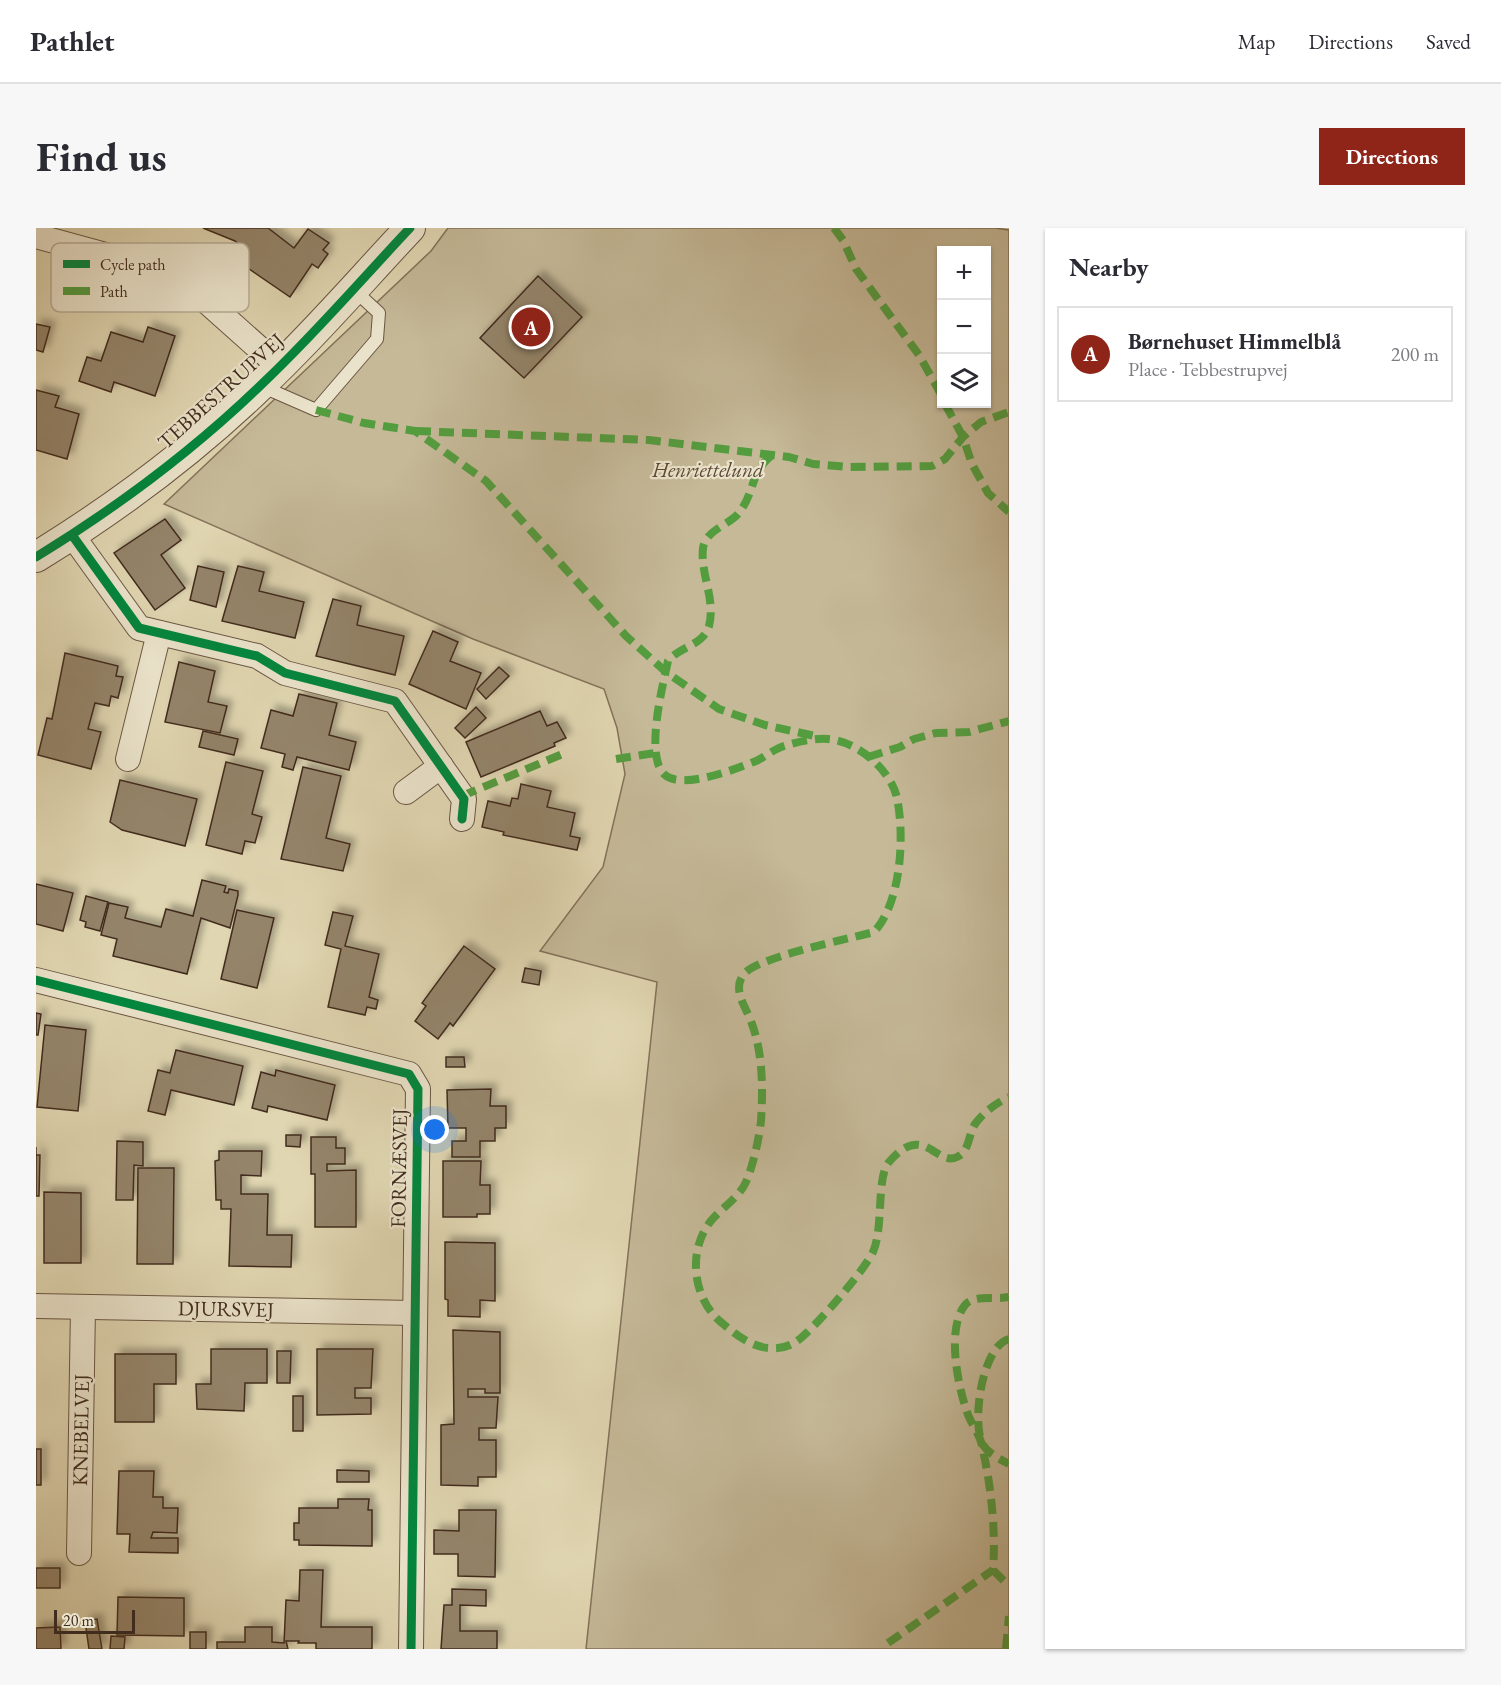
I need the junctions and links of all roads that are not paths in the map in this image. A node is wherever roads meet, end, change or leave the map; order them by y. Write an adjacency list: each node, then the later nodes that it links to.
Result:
1 (410, 228): 4 (street, TEBBESTRUPVEJ)
2 (36, 236): 3 (street)
3 (62, 243)
4 (360, 296): 6 (street, TEBBESTRUPVEJ); 6 (lane)
5 (214, 312): 6 (street)
6 (271, 376): 7 (street, TEBBESTRUPVEJ)
7 (72, 535): 8 (street, TEBBESTRUPVEJ); 9 (street)
8 (36, 557)
9 (159, 633): 10 (street); 11 (street)
10 (128, 759)
11 (441, 766): 12 (street); 13 (street)
12 (406, 792)
13 (462, 819)
14 (36, 980): 17 (street, FORNÆSVEJ)
15 (36, 1306): 16 (street, DJURSVEJ)
16 (83, 1307): 17 (street, DJURSVEJ); 18 (street, KNEBELVEJ)
17 (416, 1313): 19 (street, FORNÆSVEJ)
18 (79, 1553)
19 (411, 1649)

